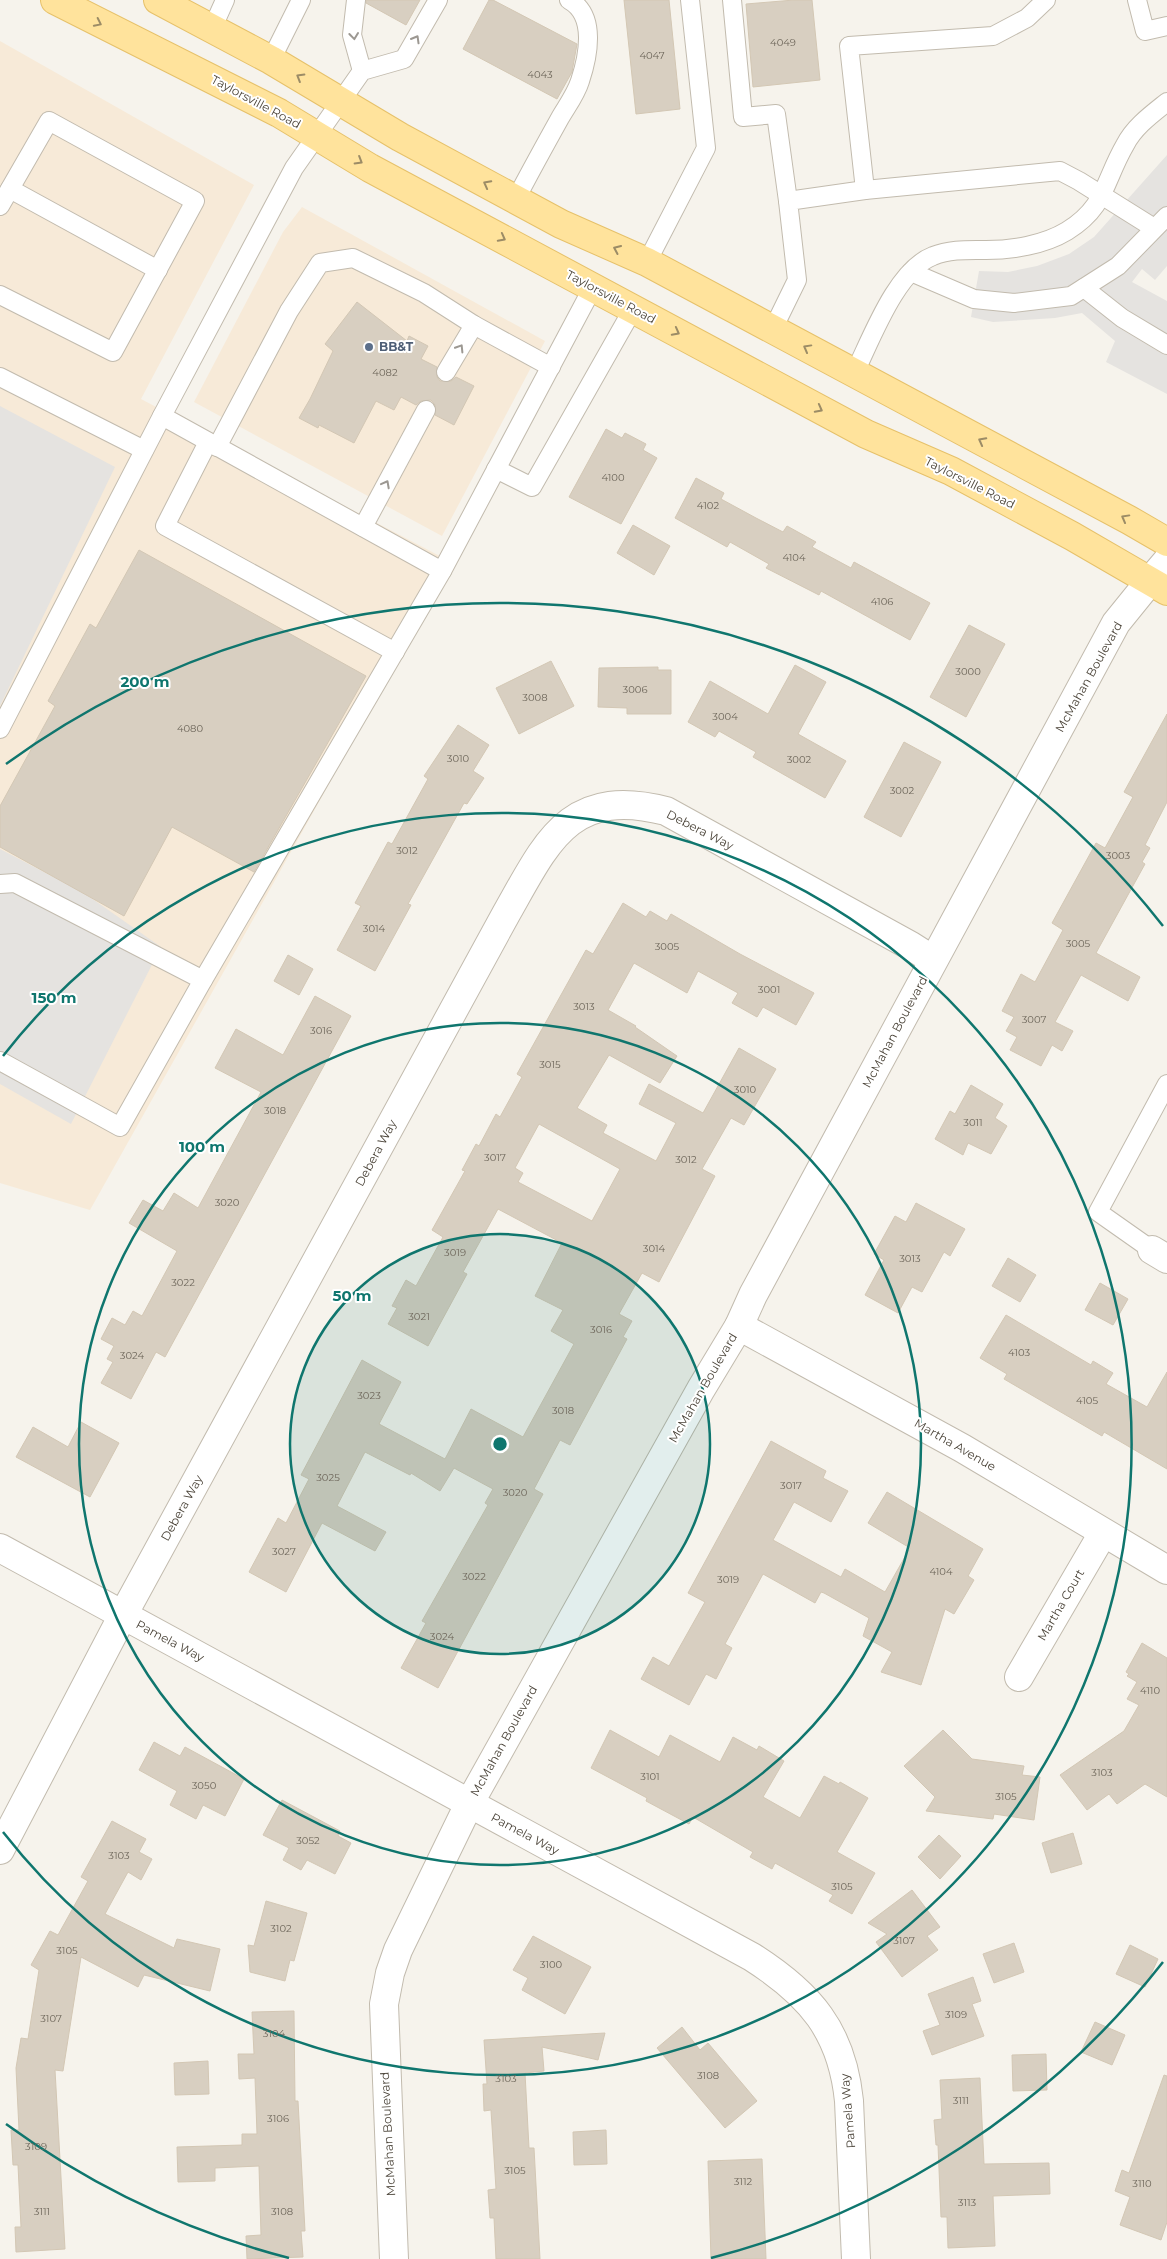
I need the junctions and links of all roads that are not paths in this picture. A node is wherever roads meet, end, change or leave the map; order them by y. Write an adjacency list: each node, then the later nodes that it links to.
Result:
1 (55, 0): 18 (main road, Taylorsville Road, one-way to 18)
2 (158, 0): 13 (main road)
3 (225, 0): 13 (lane)
4 (301, 0): 14 (lane)
5 (356, 0): 15 (lane, one-way to 15)
6 (438, 0): 15 (lane, one-way to 6)
7 (569, 0): 22 (lane)
8 (690, 0): 27 (lane)
9 (732, 0): 23 (lane)
10 (1046, 0): 20 (lane)
11 (1137, 0): 12 (lane)
12 (1167, 26)
13 (212, 28): 14 (main road)
14 (271, 60): 17 (main road, one-way to 14)
15 (362, 70): 17 (lane)
16 (1167, 102): 21 (lane)
17 (341, 103): 18 (lane); 22 (main road, one-way to 17)
18 (318, 136): 30 (main road, Taylorsville Road, one-way to 30); 42 (lane)
19 (10, 189): 24 (lane); 28 (lane); 28 (lane)
20 (865, 190): 21 (lane); 23 (lane)
21 (1103, 196): 26 (lane); 29 (lane)
22 (516, 199): 27 (main road, one-way to 22)
23 (788, 201): 35 (lane)
24 (0, 206)
25 (1167, 216): 26 (lane)
26 (1154, 228): 31 (lane)
27 (647, 262): 35 (main road)
28 (158, 270): 32 (lane)
29 (911, 272): 31 (lane); 39 (lane)
30 (593, 287): 33 (main road, Taylorsville Road); 37 (lane)
31 (1084, 288): 36 (lane)
32 (0, 295)
33 (634, 309): 45 (lane); 49 (main road, Taylorsville Road, one-way to 49)
34 (474, 324): 37 (lane); 38 (lane, one-way to 34); 43 (lane)
35 (772, 329): 39 (main road, one-way to 35)
36 (1167, 345)
37 (551, 367): 45 (lane)
38 (446, 372)
39 (854, 374): 47 (main road, one-way to 39)
40 (0, 377): 44 (lane)
41 (426, 410): 46 (lane, one-way to 41)
42 (162, 416): 43 (lane); 44 (lane)
43 (212, 444): 46 (lane); 50 (lane)
44 (144, 450): 51 (lane)
45 (496, 469): 48 (lane)
46 (363, 527): 48 (lane)
47 (1167, 542)
48 (442, 571): 50 (lane)
49 (1161, 578): 53 (street, McMahan Boulevard)
50 (395, 652): 54 (lane)
51 (0, 729)
52 (0, 884): 54 (lane)
53 (933, 960): 58 (street, McMahan Boulevard); 62 (street, Debera Way)
54 (203, 980): 55 (lane)
55 (0, 1061)
56 (1167, 1084): 57 (lane)
57 (1159, 1254)
58 (739, 1326): 59 (street, Martha Avenue); 64 (street, McMahan Boulevard)
59 (1103, 1533): 61 (street, Martha Avenue); 63 (street, Martha Court)
60 (0, 1548): 62 (street, Pamela Way)
61 (1167, 1570)
62 (123, 1616): 64 (street, Pamela Way); 65 (street, Debera Way)
63 (1019, 1677)
64 (469, 1804): 66 (street, McMahan Boulevard); 67 (street, Pamela Way)
65 (0, 1850)
66 (394, 2259)
67 (856, 2259)

